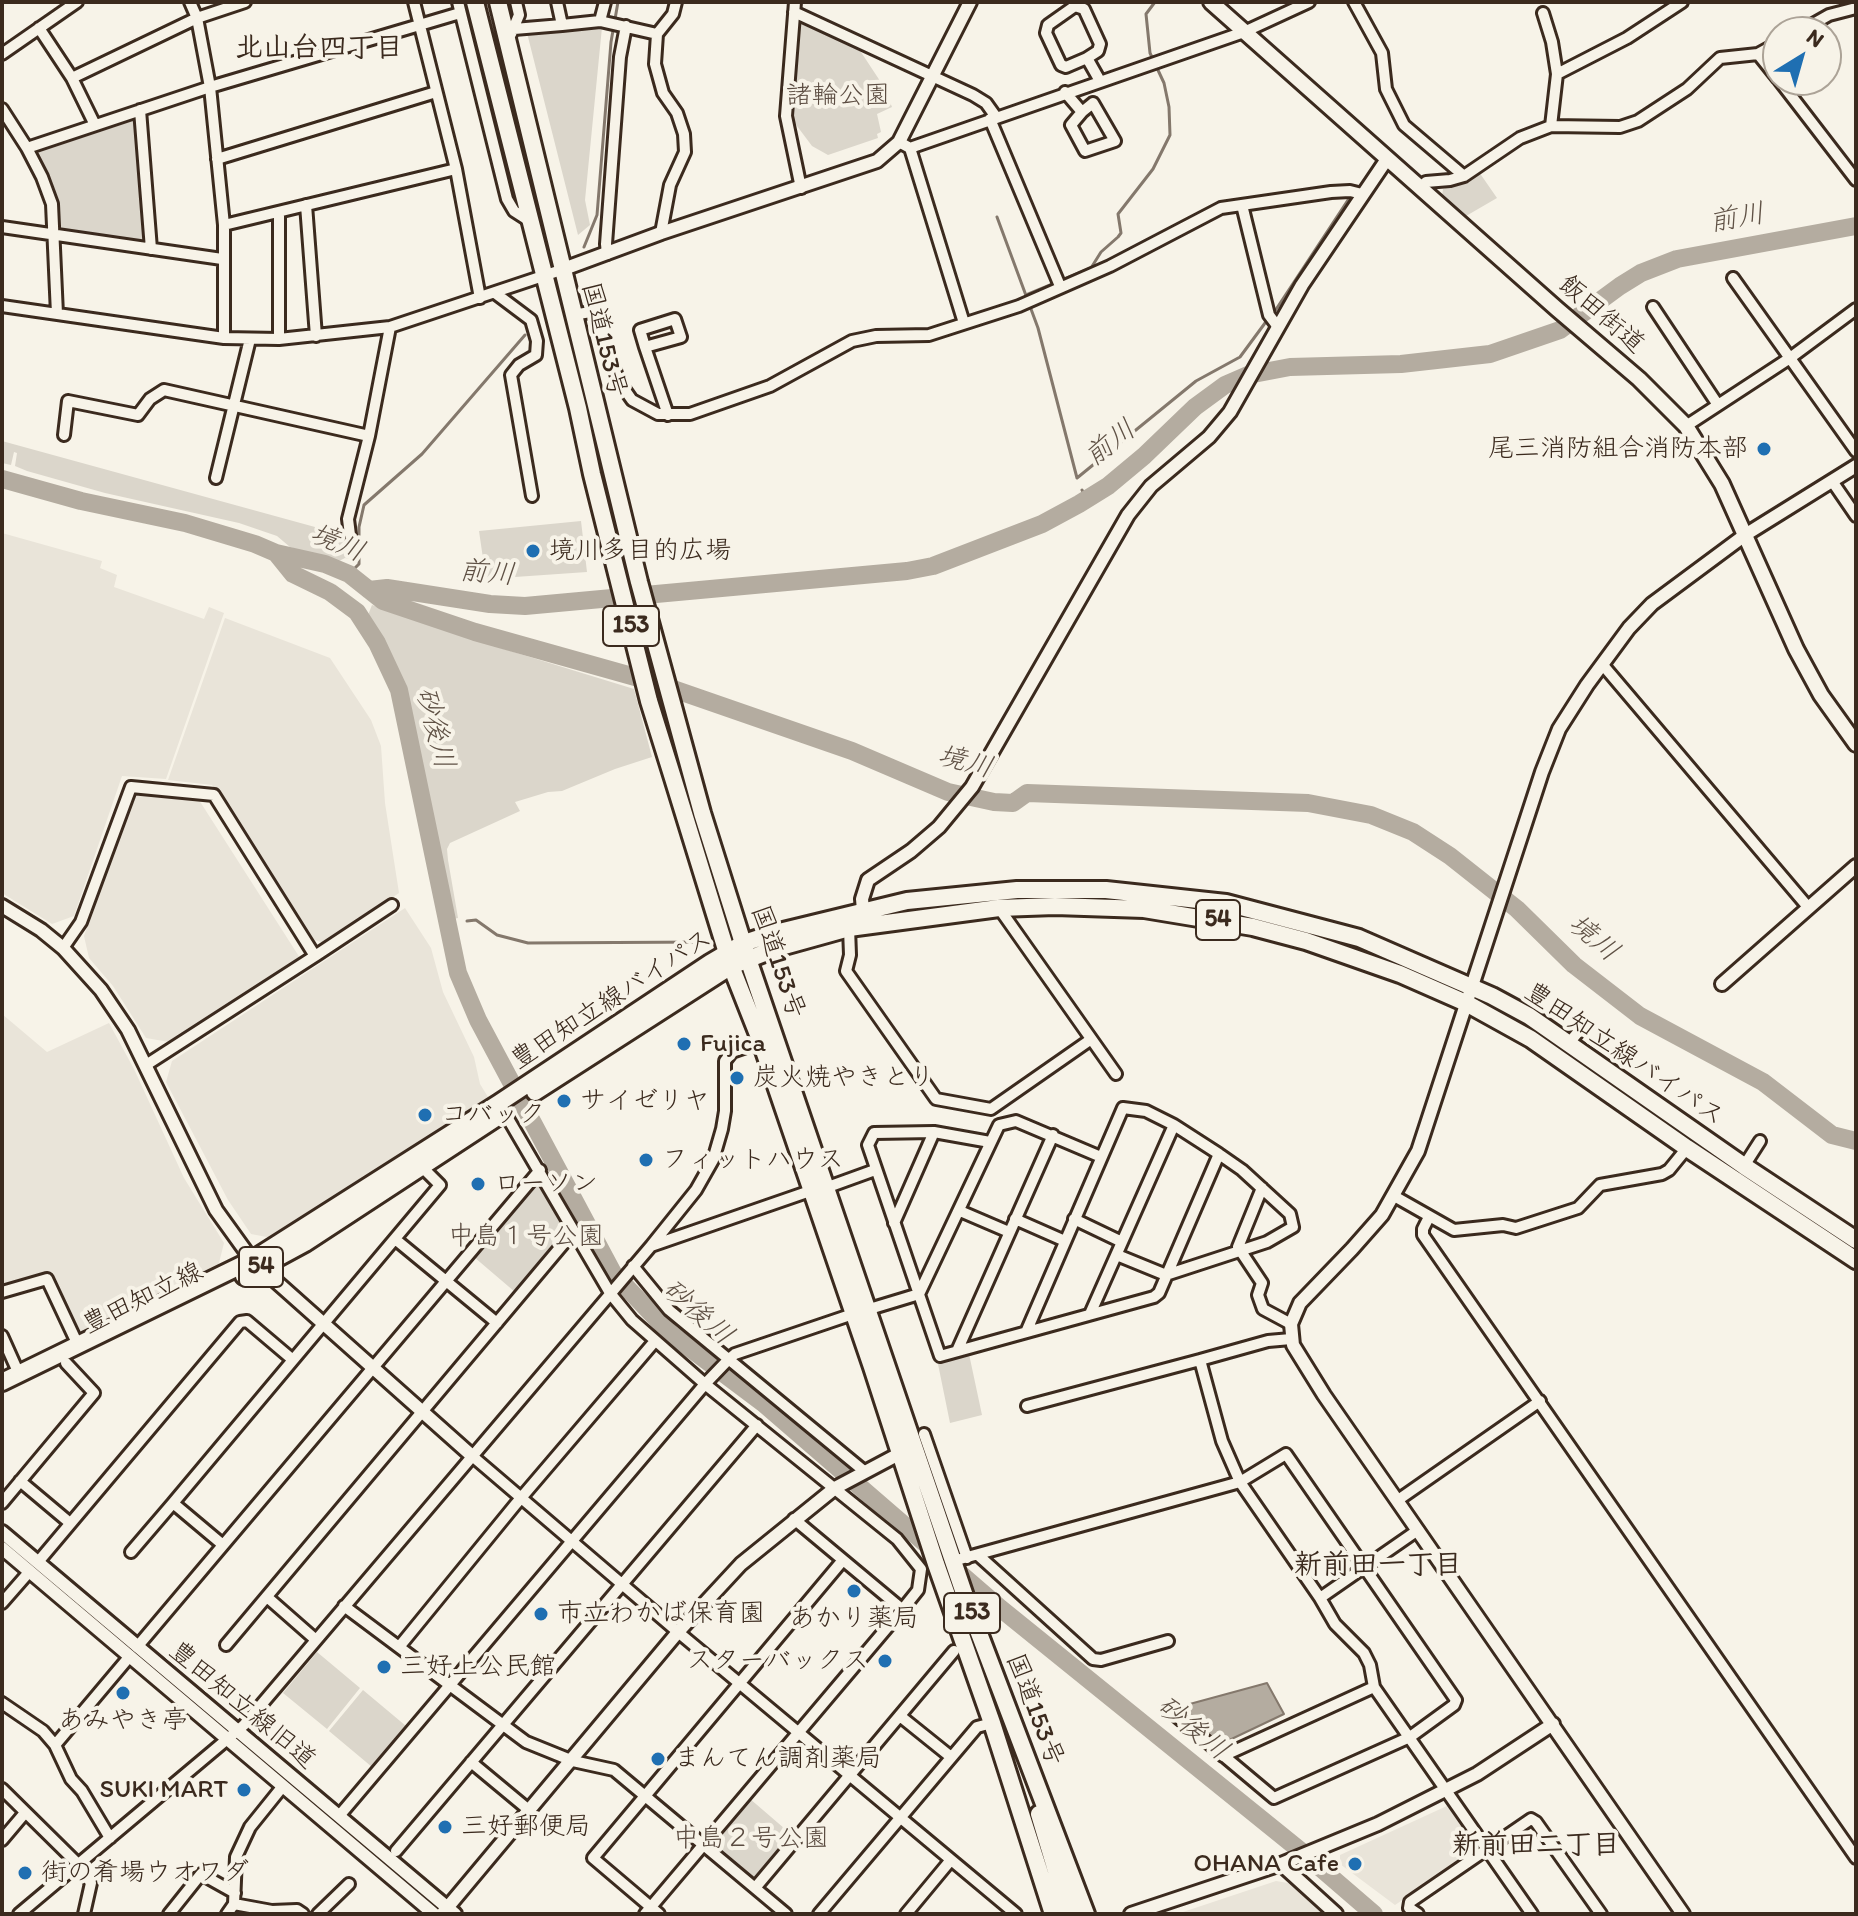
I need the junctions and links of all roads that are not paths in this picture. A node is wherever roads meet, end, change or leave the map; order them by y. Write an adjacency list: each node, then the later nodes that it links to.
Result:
1 (77, 2): 26 (street)
2 (190, 2): 21 (street)
3 (245, 2): 21 (street)
4 (414, 2): 23 (street)
5 (475, 2): 62 (main road, 国道153号 / 153)
6 (498, 2): 29 (main road, 国道153号 / 153)
7 (516, 2): 29 (street)
8 (557, 2): 24 (street)
9 (605, 2): 22 (street)
10 (676, 2): 28 (street)
11 (970, 2): 36 (street)
12 (1211, 2): 27 (main road, 飯田街道)
13 (1309, 2): 27 (street)
14 (1354, 2): 54 (street)
15 (1678, 3): 35 (street)
16 (795, 7): 36 (street); 56 (street)
17 (459, 8): 23 (street); 62 (street)
18 (1856, 8): 20 (street)
19 (1543, 13): 35 (street)
20 (1827, 16)
21 (197, 18): 37 (street); 39 (street)
22 (604, 22): 24 (street); 25 (street)
23 (420, 24): 39 (street); 40 (street)
24 (562, 25): 29 (street)
25 (623, 25): 28 (street); 68 (street)
26 (39, 28): 31 (street); 37 (street)
27 (1244, 32): 38 (street); 52 (main road, 飯田街道)
28 (657, 34): 65 (street)
29 (510, 36): 70 (main road, 国道153号 / 153)
30 (1762, 52): 32 (street)
31 (2, 54)
32 (1758, 54): 34 (street); 48 (street)
33 (1087, 58): 33 (street); 38 (street)
34 (1762, 59)
35 (1557, 74): 48 (street)
36 (932, 75): 46 (street); 49 (street)
37 (72, 78): 47 (street)
38 (1100, 81): 41 (street)
39 (210, 87): 44 (street); 51 (street)
40 (436, 92): 51 (street); 53 (street)
41 (1065, 92): 45 (street); 46 (street)
42 (1790, 96): 55 (street)
43 (2, 109): 50 (street)
44 (140, 110): 47 (street); 67 (street)
45 (1082, 112): 45 (street)
46 (993, 118): 49 (street); 73 (street)
47 (95, 125): 50 (street)
48 (1551, 126): 54 (street)
49 (905, 145): 56 (street); 81 (street)
50 (27, 148): 66 (street)
51 (217, 159): 63 (street)
52 (1387, 159): 57 (main road, 飯田街道); 58 (street)
53 (456, 169): 59 (street); 75 (street)
54 (1464, 176): 57 (street)
55 (1856, 180)
56 (801, 188): 65 (street)
57 (1420, 188): 93 (main road, 飯田街道)
58 (1362, 194): 60 (street); 83 (street)
59 (306, 205): 61 (street); 84 (street)
60 (1242, 205): 73 (street); 83 (street)
61 (279, 212): 63 (street); 87 (street)
62 (528, 220): 71 (main road, 国道153号 / 153)
63 (224, 225): 69 (street)
64 (2, 227): 66 (street)
65 (661, 233): 68 (street)
66 (54, 235): 67 (street); 79 (street)
67 (151, 249): 69 (street)
68 (607, 254): 70 (street)
69 (222, 259): 85 (street)
70 (561, 270): 71 (street); 80 (main road, 国道153号 / 153)
71 (543, 276): 74 (street); 116 (main road, 国道153号 / 153)
72 (1733, 278): 89 (street)
73 (1060, 286): 81 (street)
74 (495, 293): 75 (street); 100 (street)
75 (480, 298): 82 (street)
76 (2, 306): 79 (street)
77 (1653, 307): 90 (street)
78 (1856, 309): 89 (street)
79 (57, 314): 85 (street)
80 (572, 315): 92 (street); 114 (main road, 国道153号 / 153)
81 (964, 323): 92 (street)
82 (390, 327): 84 (street); 95 (street)
83 (1278, 327): 111 (street)
84 (316, 336): 87 (street)
85 (224, 338): 86 (street)
86 (250, 339): 87 (street); 91 (street)
87 (279, 339)
88 (645, 347): 92 (street)
89 (1790, 358): 90 (street); 96 (street)
90 (1718, 405): 93 (street)
91 (234, 407): 94 (street); 95 (street); 98 (street)
92 (668, 415)
93 (1686, 426): 103 (main road, 飯田街道)
94 (64, 435)
95 (369, 436): 102 (street)
96 (1856, 451)
97 (1856, 466): 99 (street)
98 (216, 478)
99 (1832, 481): 101 (street); 103 (street)
100 (532, 496)
101 (1856, 516)
102 (350, 535)
103 (1745, 535): 104 (street); 105 (main road, 飯田街道)
104 (1602, 664): 109 (street); 118 (street)
105 (1854, 737)
106 (1856, 866): 109 (street)
107 (392, 905): 115 (street)
108 (2, 906): 113 (street)
109 (1808, 907): 117 (street)
110 (999, 908): 112 (main road, 豊田知立線バイパス / 54); 118 (main road, 豊田知立線バイパス / 54); 120 (street)
111 (863, 910): 114 (main road, 豊田知立線バイパス / 54); 118 (main road, 豊田知立線バイパス / 54)
112 (849, 928): 114 (main road, 豊田知立線バイパス / 54); 120 (street)
113 (63, 948): 115 (street); 123 (street)
114 (746, 951): 116 (main road, 豊田知立線バイパス / 54); 138 (main road, 国道153号 / 153)
115 (315, 956): 123 (street)
116 (729, 959): 121 (main road, 国道153号 / 153); 125 (main road, 豊田知立線バイパス / 54)
117 (1722, 984)
118 (1468, 995): 122 (main road, 豊田知立線バイパス / 54); 131 (main road, 豊田知立線バイパス / 54); 141 (street)
119 (1584, 1025): 122 (street)
120 (1090, 1040): 124 (street)
121 (761, 1042): 140 (main road, 国道153号 / 153); 153 (street)
122 (1569, 1043): 134 (main road, 豊田知立線バイパス / 54)
123 (146, 1065): 157 (street)
124 (1116, 1074)
125 (502, 1108): 135 (main road, 豊田知立線 / 54); 136 (street); 157 (main road, 豊田知立線 / 54)
126 (1174, 1125): 132 (street); 133 (street); 152 (street)
127 (934, 1132): 130 (street); 137 (street); 146 (street)
128 (1053, 1135): 130 (street); 133 (street); 144 (street)
129 (1760, 1141): 134 (street)
130 (990, 1142): 142 (street)
131 (1687, 1148): 143 (street); 156 (main road, 豊田知立線バイパス / 54)
132 (1219, 1154): 139 (street); 159 (street)
133 (1101, 1157): 145 (street)
134 (1744, 1166): 150 (main road, 豊田知立線バイパス / 54)
135 (422, 1167): 149 (street); 157 (main road, 豊田知立線 / 54)
136 (540, 1170): 147 (street); 160 (street)
137 (875, 1170): 138 (street); 146 (street)
138 (828, 1187): 164 (main road, 国道153号 / 153)
139 (1262, 1188): 154 (street); 154 (street)
140 (810, 1191): 153 (street); 164 (main road, 国道153号 / 153)
141 (1394, 1196): 143 (street); 168 (street)
142 (960, 1211): 148 (street); 163 (street)
143 (1429, 1217): 184 (street)
144 (1015, 1219): 148 (street); 151 (street)
145 (1074, 1219): 151 (street); 152 (street)
146 (894, 1223): 163 (street)
147 (574, 1231): 161 (street); 166 (street)
148 (1009, 1232): 174 (street)
149 (395, 1239): 160 (street); 167 (street)
150 (1856, 1240)
151 (1065, 1241): 169 (street)
152 (1122, 1242): 155 (street)
153 (651, 1246): 158 (street)
154 (1240, 1252): 159 (street); 168 (street)
155 (1117, 1255): 159 (street); 165 (street)
156 (1856, 1260)
157 (255, 1264): 167 (street); 173 (main road, 豊田知立線 / 54); 178 (main road, 豊田知立線 / 54)
158 (632, 1268): 161 (street); 175 (street)
159 (1166, 1275): 165 (street)
160 (446, 1281): 166 (street); 179 (street)
161 (613, 1289): 172 (street); 190 (street)
162 (2, 1292): 173 (street)
163 (919, 1294): 164 (street); 174 (street)
164 (861, 1312): 175 (street); 189 (main road, 国道153号 / 153); 207 (main road, 国道153号 / 153)
165 (1090, 1314): 169 (street)
166 (497, 1323): 186 (street)
167 (323, 1324): 176 (street); 179 (street)
168 (1291, 1324): 171 (street)
169 (1027, 1330): 174 (street)
170 (2, 1336): 180 (street)
171 (1291, 1339): 177 (street); 196 (street)
172 (655, 1341): 182 (street); 195 (street)
173 (78, 1345): 180 (main road, 豊田知立線 / 54)
174 (957, 1351)
175 (729, 1359): 182 (street); 191 (street)
176 (293, 1360): 198 (street); 200 (street)
177 (1200, 1360): 185 (street); 193 (street)
178 (66, 1363): 183 (main road, 豊田知立線 / 54); 192 (street)
179 (373, 1368): 186 (street); 204 (street)
180 (19, 1374): 181 (main road, 豊田知立線 / 54)
181 (2, 1382)
182 (705, 1384): 187 (street); 203 (street)
183 (2, 1394)
184 (1540, 1401): 196 (street); 257 (street)
185 (1027, 1406)
186 (422, 1411): 190 (street); 213 (street)
187 (757, 1425): 194 (street); 212 (street)
188 (924, 1434): 207 (street)
189 (899, 1454): 191 (street); 211 (main road, 国道153号 / 153)
190 (471, 1455): 195 (street); 216 (street)
191 (864, 1471): 194 (street)
192 (20, 1481): 197 (street); 200 (street)
193 (1240, 1482): 207 (street); 209 (street); 214 (street)
194 (835, 1488): 199 (street); 211 (street)
195 (521, 1498): 203 (street); 222 (street)
196 (1398, 1500): 201 (street)
197 (2, 1503)
198 (173, 1503): 204 (street); 206 (street)
199 (794, 1519): 208 (street); 218 (street)
200 (70, 1523): 210 (street)
201 (1418, 1530): 209 (street); 232 (street)
202 (2, 1532): 210 (street, 豊田知立線旧道)
203 (572, 1541): 212 (street); 226 (street)
204 (223, 1545): 223 (street)
205 (2, 1548): 210 (street, 豊田知立線旧道)
206 (131, 1552)
207 (966, 1558): 220 (street); 243 (main road, 国道153号 / 153)
208 (843, 1560): 217 (street); 225 (street)
209 (1365, 1566): 214 (street); 236 (street)
210 (34, 1567): 215 (street); 223 (street, 豊田知立線旧道)
211 (928, 1567): 217 (street); 231 (main road, 国道153号 / 153)
212 (623, 1583): 218 (street); 233 (street)
213 (267, 1597): 219 (street); 221 (street)
214 (1320, 1598): 227 (street)
215 (2, 1603)
216 (344, 1606): 219 (street); 222 (street)
217 (903, 1610): 234 (street)
218 (678, 1632): 225 (street); 240 (street)
219 (316, 1640): 235 (street)
220 (1168, 1641)
221 (226, 1645)
222 (399, 1647): 226 (street)
223 (134, 1651): 235 (street, 豊田知立線旧道); 237 (street)
224 (954, 1651): 230 (street)
225 (739, 1682): 234 (street); 247 (street)
226 (452, 1684): 233 (street); 250 (street)
227 (1374, 1687): 236 (street); 238 (street)
228 (2, 1703): 237 (street)
229 (1169, 1710): 238 (street)
230 (900, 1716): 239 (street); 242 (street)
231 (992, 1723): 239 (street); 278 (main road, 国道153号 / 153)
232 (1553, 1724): 246 (street); 286 (street)
233 (502, 1725): 240 (street); 241 (street)
234 (799, 1732): 242 (street); 254 (street)
235 (233, 1736): 244 (street, 豊田知立線旧道); 250 (street, 豊田知立線旧道); 252 (street)
236 (1410, 1737): 238 (street); 246 (street)
237 (55, 1745): 252 (street)
238 (1223, 1756)
239 (951, 1757): 251 (street)
240 (573, 1761): 247 (street); 248 (street)
241 (471, 1762): 248 (street); 256 (street)
242 (851, 1776): 251 (street); 262 (street)
243 (1034, 1777): 279 (main road, 153); 280 (main road, 国道153号 / 153)
244 (283, 1786): 263 (street); 274 (street, 豊田知立線旧道)
245 (2, 1789): 249 (street)
246 (1447, 1791): 255 (street); 260 (street)
247 (645, 1796): 254 (street); 266 (street)
248 (530, 1811): 265 (street)
249 (24, 1814): 253 (street); 259 (street)
250 (339, 1816): 265 (street, 豊田知立線旧道)
251 (901, 1817): 258 (street); 276 (street)
252 (110, 1838): 259 (street)
253 (2, 1840)
254 (704, 1845): 262 (street); 266 (street)
255 (1486, 1849): 283 (street); 284 (street); 285 (street)
256 (396, 1851)
257 (1856, 1858)
258 (950, 1861): 267 (street); 277 (street)
259 (78, 1864): 268 (street); 269 (street)
260 (1281, 1864): 281 (street); 282 (street)
261 (349, 1884): 273 (street)
262 (755, 1888): 275 (street)
263 (234, 1898): 264 (street); 270 (street); 271 (street)
264 (272, 1912): 272 (street)
265 (448, 1912)
266 (652, 1912)
267 (913, 1912)
268 (19, 1914)
269 (84, 1914)
270 (169, 1914)
271 (227, 1914)
272 (303, 1914)
273 (318, 1914)
274 (434, 1914)
275 (786, 1914)
276 (819, 1914)
277 (1016, 1914)
278 (1053, 1914)
279 (1069, 1914)
280 (1086, 1914)
281 (1131, 1914)
282 (1336, 1914)
283 (1418, 1914)
284 (1532, 1914)
285 (1601, 1914)
286 (1683, 1914)

